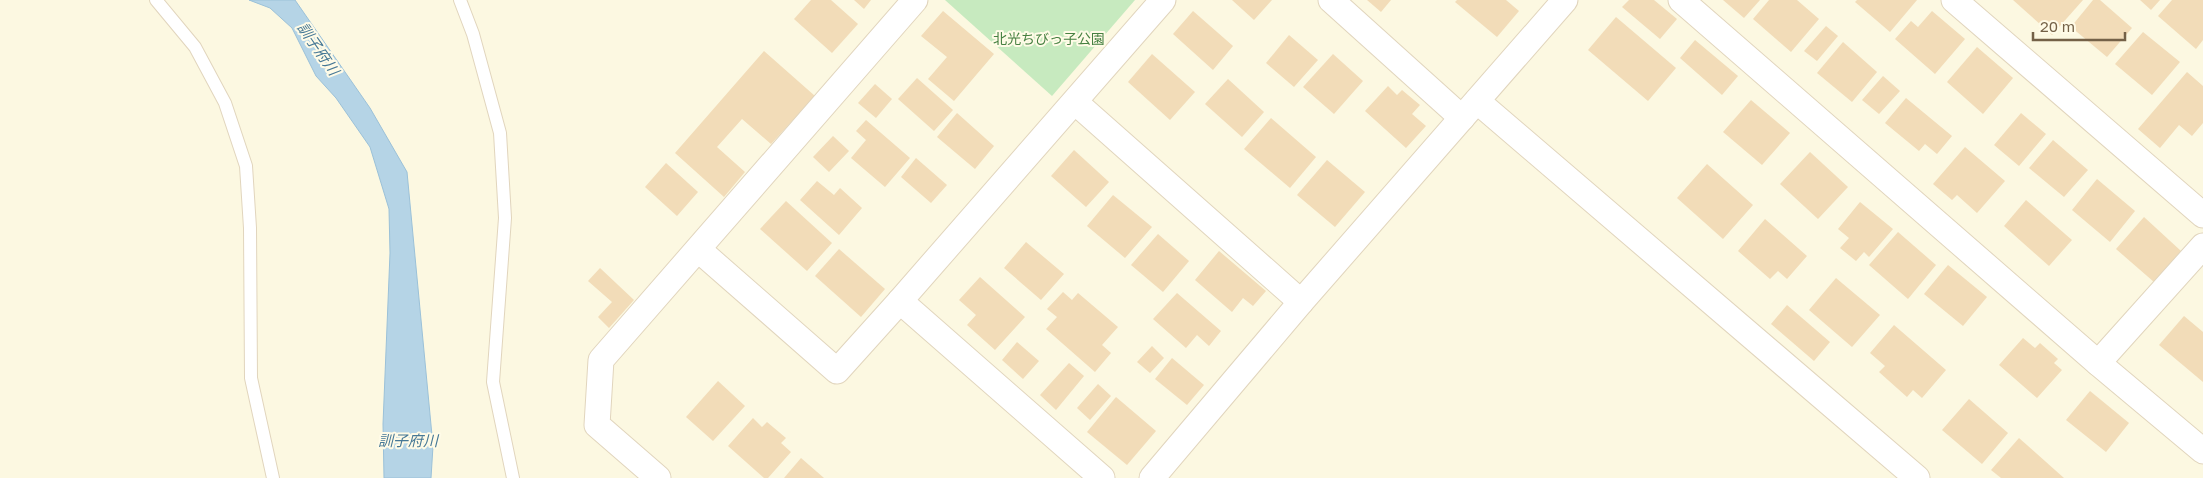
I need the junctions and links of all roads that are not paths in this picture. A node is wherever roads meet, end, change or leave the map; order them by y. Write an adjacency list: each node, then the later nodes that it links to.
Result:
1 (156, 0): 18 (lane)
2 (460, 0): 19 (lane)
3 (915, 0): 13 (street)
4 (1162, 0): 9 (street)
5 (1330, 0): 10 (street)
6 (1565, 0): 10 (street)
7 (1681, 0): 16 (street)
8 (1954, 0): 11 (street)
9 (1075, 102): 14 (street); 15 (street)
10 (1470, 109): 15 (street); 23 (street)
11 (2203, 214)
12 (2203, 246): 16 (street)
13 (699, 250): 14 (street); 20 (street)
14 (900, 301): 21 (street)
15 (1301, 302): 22 (street)
16 (2098, 363): 17 (street)
17 (2203, 451)
18 (273, 478)
19 (513, 478)
20 (658, 478)
21 (1102, 478)
22 (1152, 478)
23 (1917, 478)

